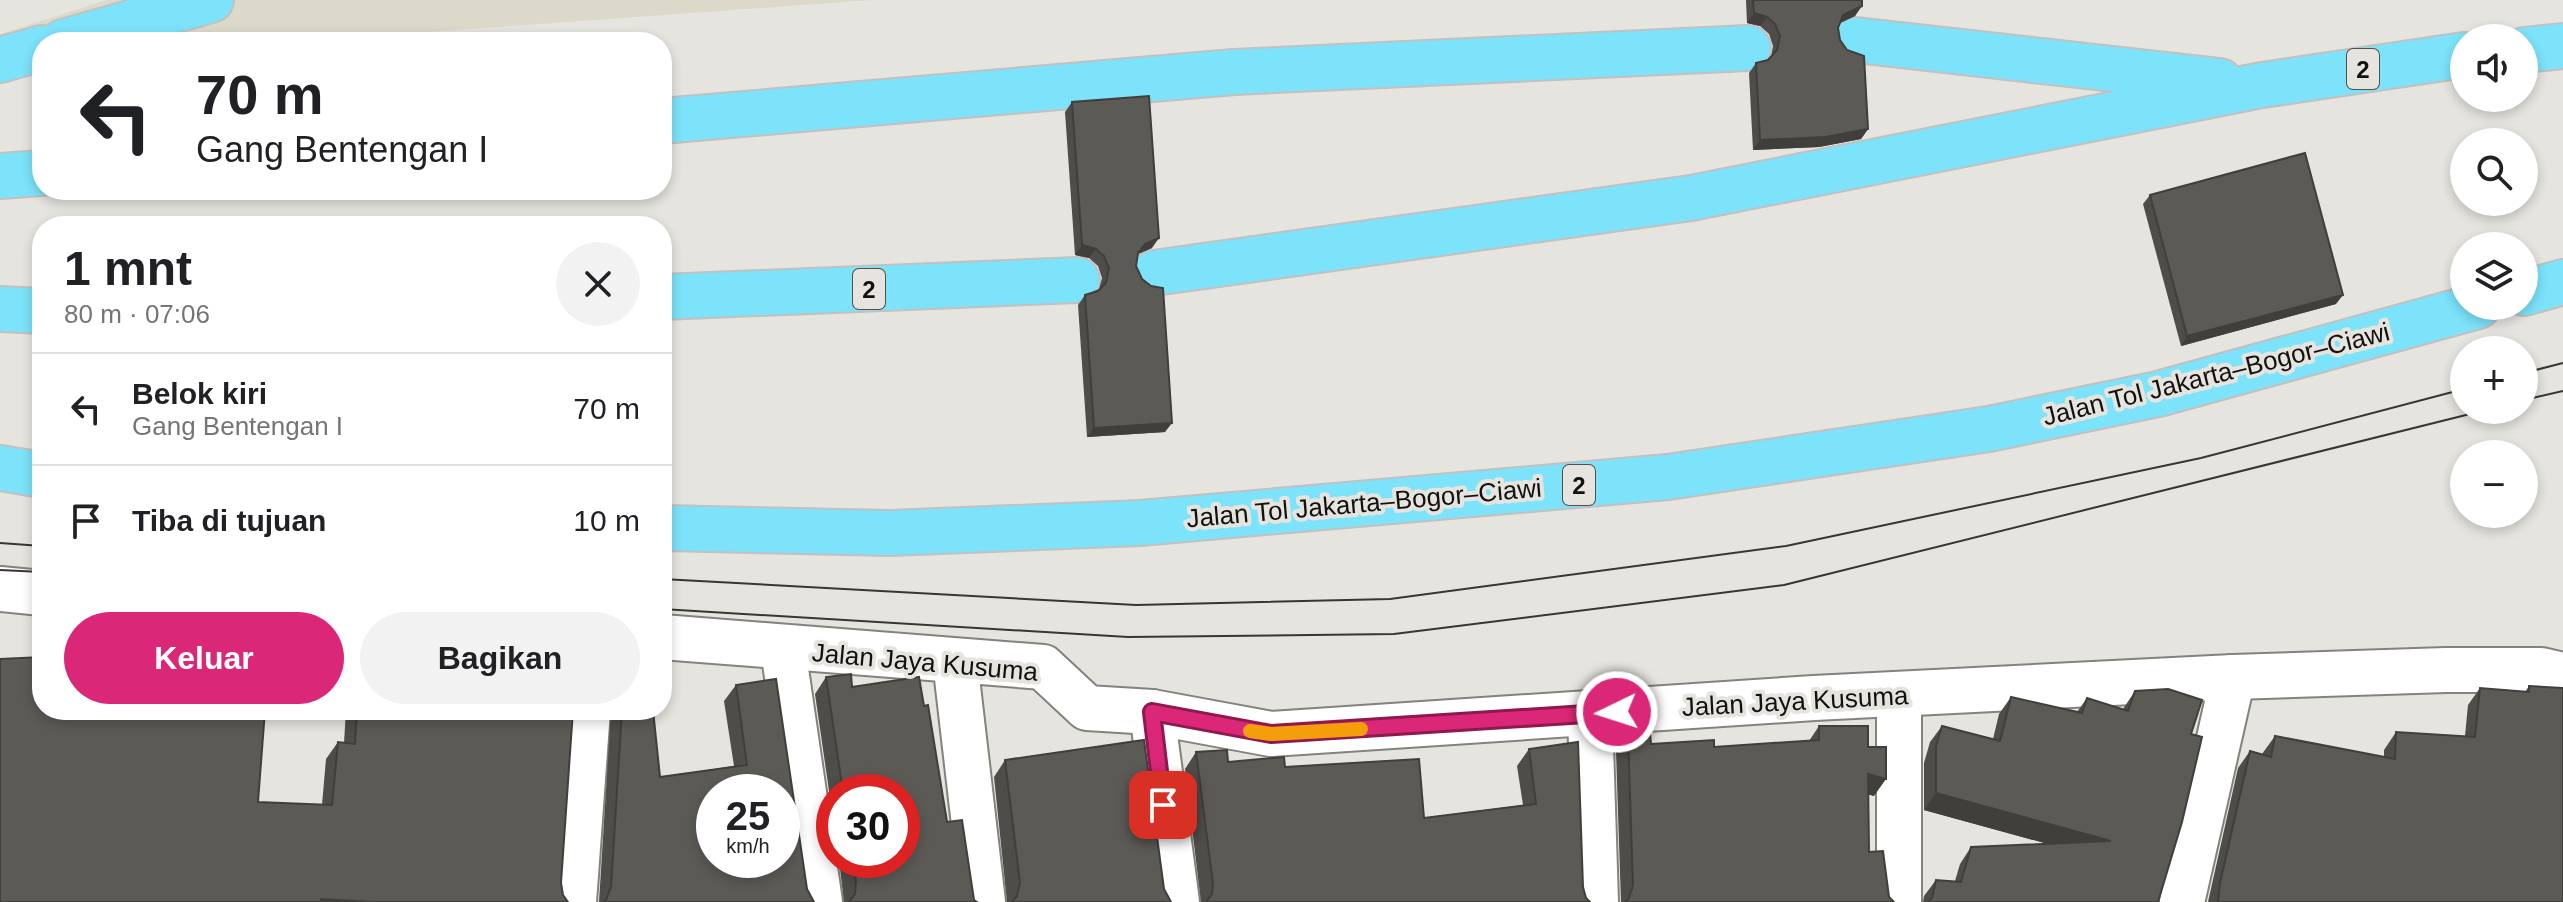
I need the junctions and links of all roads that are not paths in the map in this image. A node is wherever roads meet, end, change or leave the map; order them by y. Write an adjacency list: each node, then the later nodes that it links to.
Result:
1 (211, 0): 2 (highway)
2 (98, 32)
3 (1856, 40): 10 (highway, 2)
4 (2563, 46): 6 (highway)
5 (1748, 48): 11 (highway)
6 (2538, 49)
7 (32, 51): 9 (highway)
8 (2450, 57): 10 (highway, 2)
9 (0, 60)
10 (2262, 85): 14 (highway, 2)
11 (672, 120)
12 (32, 174): 13 (highway)
13 (0, 176)
14 (1154, 273)
15 (1077, 280): 18 (highway, 2)
16 (2563, 282): 17 (highway)
17 (2538, 289)
18 (672, 297)
19 (0, 309): 20 (highway)
20 (32, 311)
21 (2450, 314): 24 (highway, Jalan Tol Jakarta–Bogor–Ciawi / 2)
22 (0, 468): 23 (highway)
23 (32, 473)
24 (672, 528)
25 (0, 589): 26 (street)
26 (32, 592)
27 (672, 638): 28 (street, Jalan Jaya Kusuma)
28 (783, 649): 29 (street, Jalan Jaya Kusuma); 37 (street)
29 (955, 661): 33 (street, Jalan Jaya Kusuma); 38 (street)
30 (2563, 675): 31 (street, Jalan Jaya Kusuma)
31 (2233, 677): 32 (street, Jalan Jaya Kusuma); 42 (street)
32 (1899, 695): 34 (street, Jalan Jaya Kusuma); 41 (street)
33 (1152, 712): 34 (street, Jalan Jaya Kusuma); 39 (street)
34 (1590, 714): 40 (street)
35 (587, 720): 36 (street)
36 (574, 902)
37 (820, 902)
38 (983, 902)
39 (1177, 902)
40 (1596, 902)
41 (1899, 902)
42 (2182, 902)

